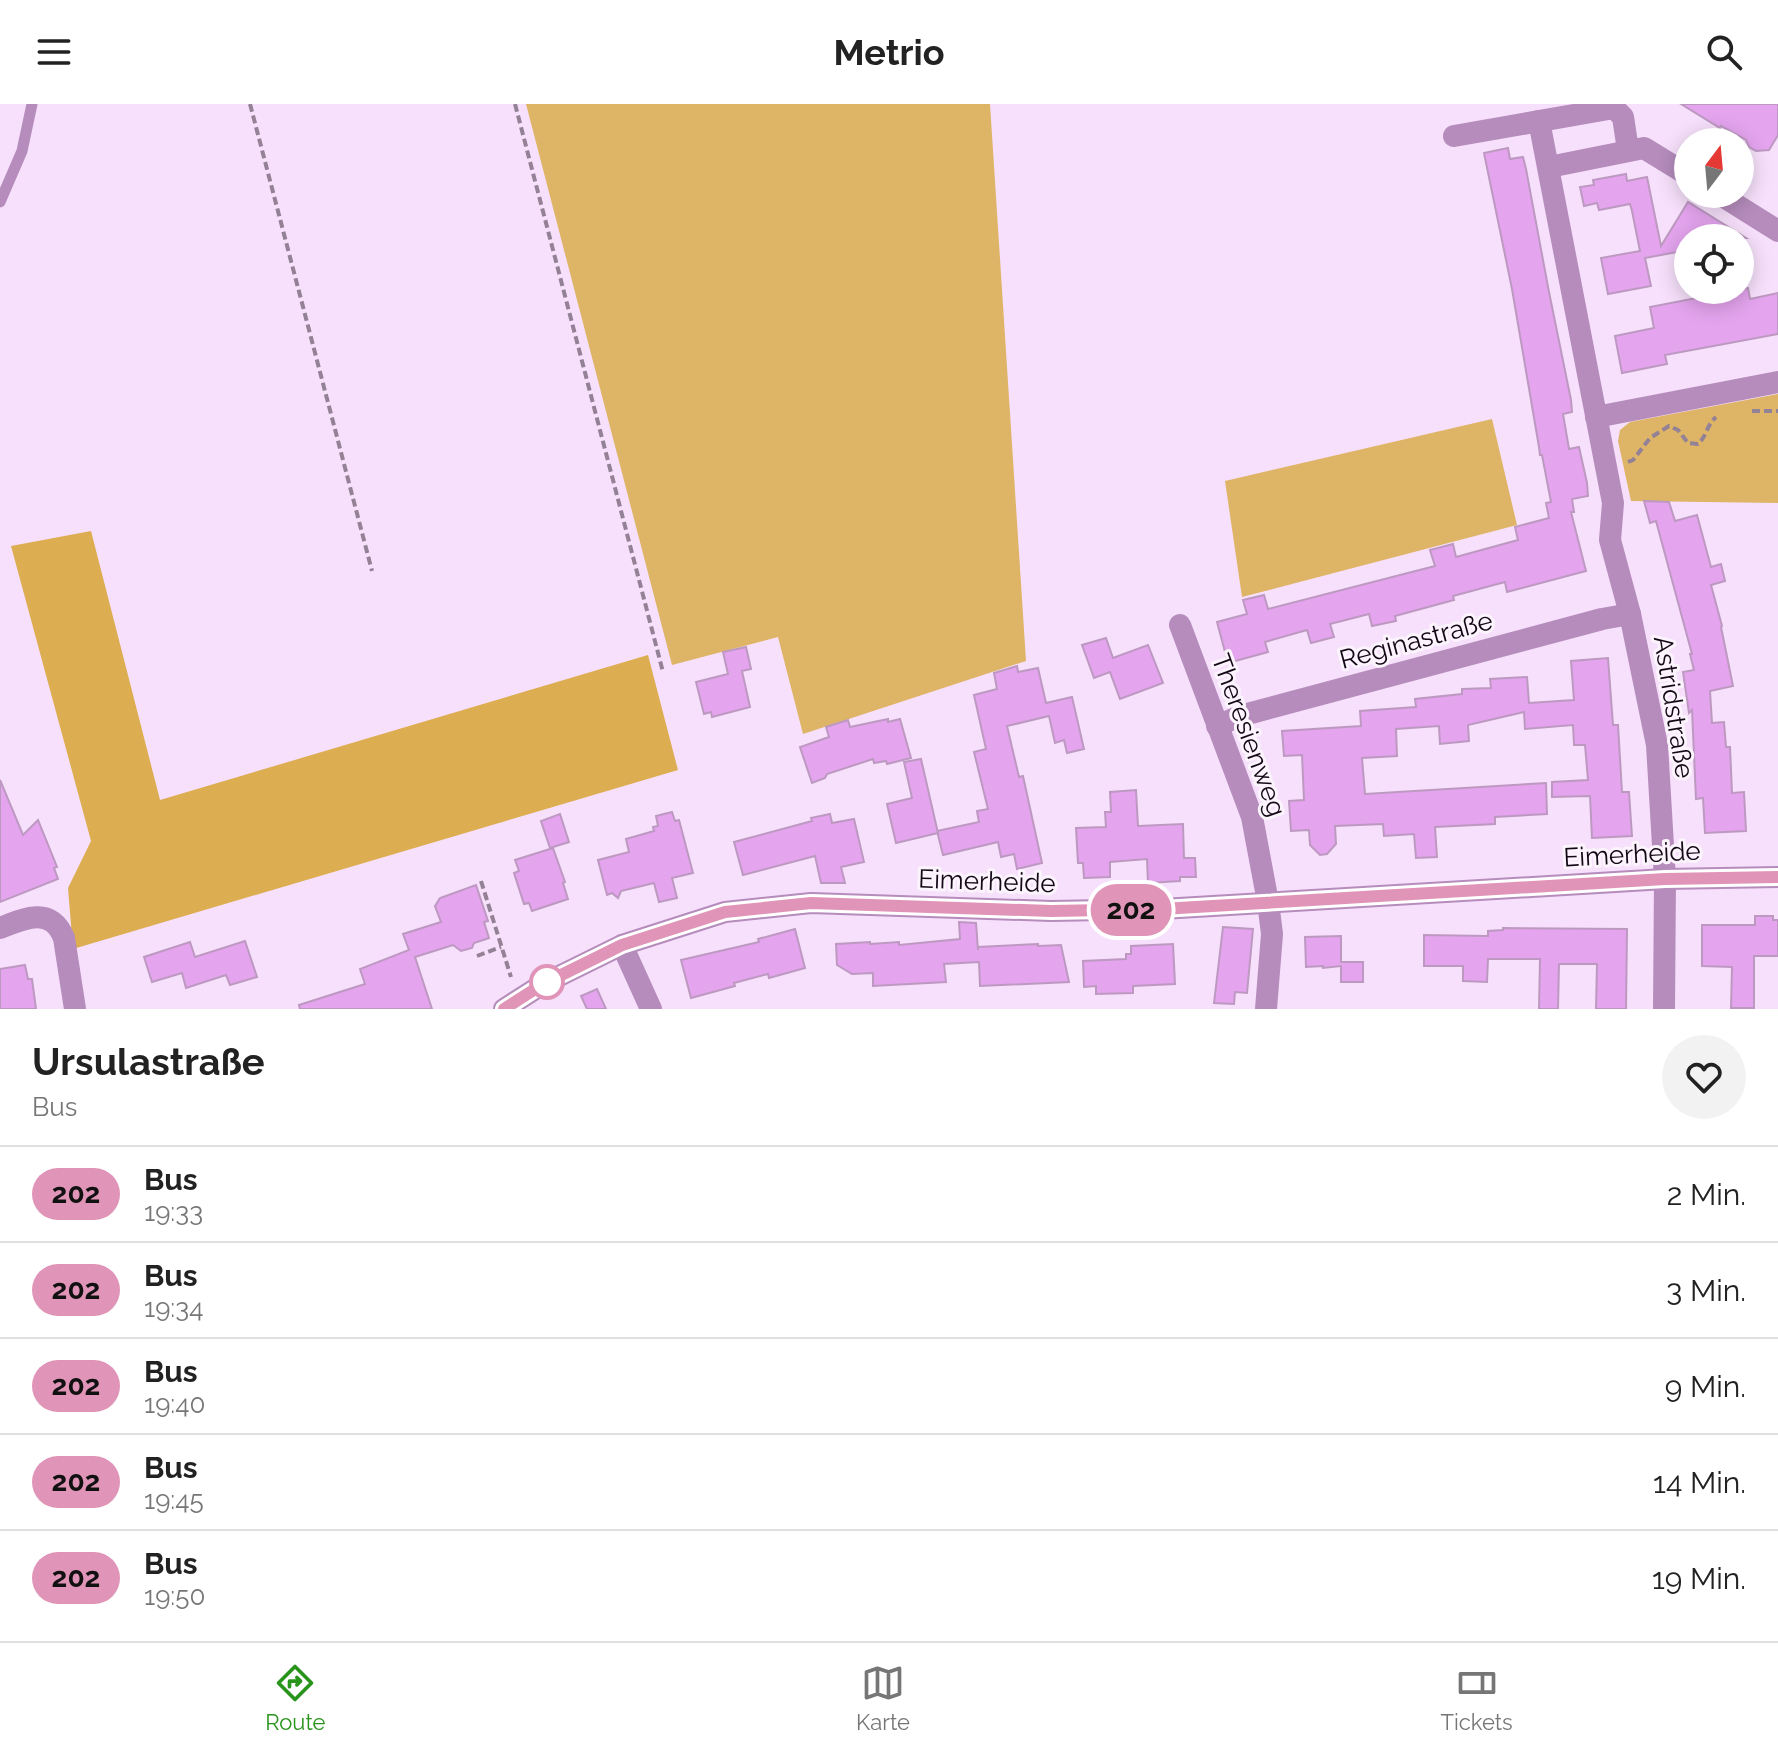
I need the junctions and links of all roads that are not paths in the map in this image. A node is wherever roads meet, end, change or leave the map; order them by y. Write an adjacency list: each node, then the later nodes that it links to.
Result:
1 (32, 104): 7 (lane)
2 (1539, 121): 3 (street); 4 (street); 6 (street, Astridstraße)
3 (1454, 136)
4 (1628, 150): 5 (street); 6 (street)
5 (1674, 166)
6 (1549, 167): 11 (street, Astridstraße)
7 (0, 202)
8 (1741, 208): 9 (street)
9 (1778, 231)
10 (1778, 382): 11 (street)
11 (1596, 417): 12 (street, Astridstraße)
12 (1630, 614): 14 (street, Reginastraße); 16 (street, Astridstraße)
13 (1180, 625): 14 (street, Theresienweg)
14 (1217, 726): 17 (street, Theresienweg)
15 (1778, 877): 16 (street, Eimerheide)
16 (1665, 879): 17 (street, Eimerheide); 24 (street, Astridstraße)
17 (1268, 902): 19 (street, Eimerheide); 23 (street, Theresienweg)
18 (0, 928): 21 (street)
19 (622, 945): 20 (street, Eimerheide); 22 (street)
20 (513, 1003)
21 (75, 1009)
22 (651, 1009)
23 (1266, 1009)
24 (1664, 1009)

